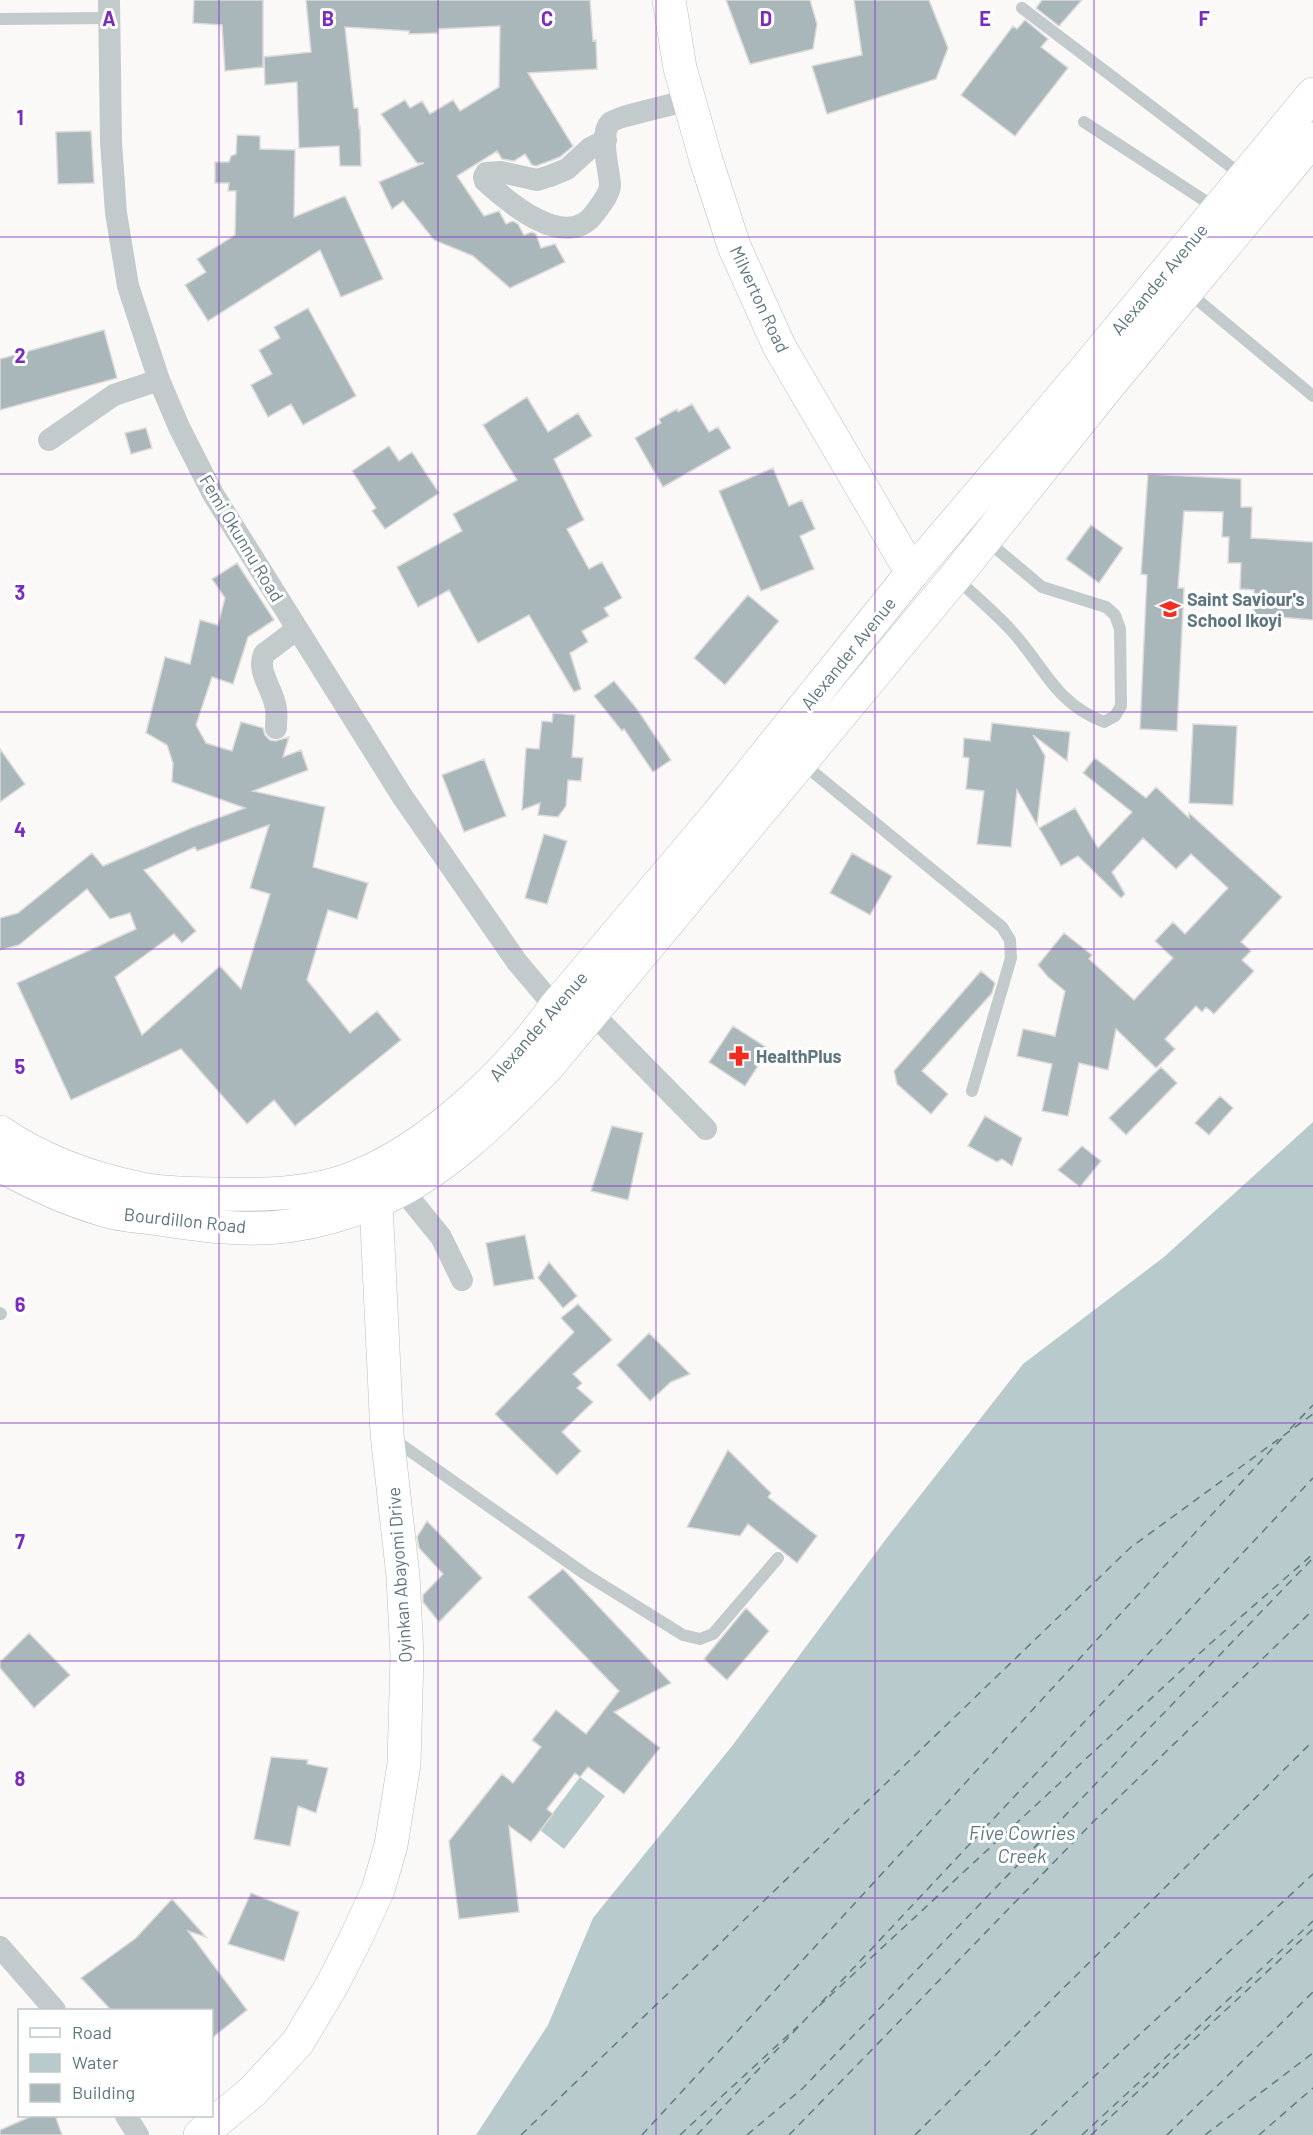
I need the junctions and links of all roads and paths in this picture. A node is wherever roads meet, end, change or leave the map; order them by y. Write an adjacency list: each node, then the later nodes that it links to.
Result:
1 (669, 0): 6 (main road, Milverton Road)
2 (1022, 8): 10 (lane)
3 (109, 9): 4 (lane); 13 (street, Femi Okunnu Road)
4 (0, 19)
5 (1313, 94): 10 (main road, Alexander Avenue)
6 (689, 100): 9 (street); 17 (main road, Milverton Road)
7 (1084, 122): 11 (lane)
8 (1313, 139): 12 (main road, Alexander Avenue)
9 (606, 140): 9 (street)
10 (1244, 176): 11 (main road, Alexander Avenue)
11 (1217, 208): 17 (main road, Alexander Avenue)
12 (1187, 291): 14 (lane); 16 (main road, Alexander Avenue)
13 (159, 380): 15 (street); 19 (street, Femi Okunnu Road)
14 (1313, 396)
15 (49, 440)
16 (986, 540): 18 (main road, Alexander Avenue); 18 (lane)
17 (912, 573): 22 (main road, Alexander Avenue)
18 (955, 577): 21 (main road, Alexander Avenue)
19 (297, 629): 20 (street); 23 (street, Femi Okunnu Road)
20 (276, 728)
21 (801, 762): 22 (main road, Alexander Avenue); 25 (lane)
22 (730, 824): 23 (main road, Alexander Avenue); 24 (main road, Alexander Avenue)
23 (555, 1007): 29 (main road, Alexander Avenue)
24 (592, 1013): 26 (street); 30 (main road, Alexander Avenue)
25 (972, 1091)
26 (706, 1129)
27 (0, 1132): 29 (main road, Bourdillon Road)
28 (0, 1165): 30 (main road, Bourdillon Road)
29 (354, 1178)
30 (389, 1195): 31 (street); 32 (main road, Oyinkan Abayomi Drive)
31 (462, 1281)
32 (387, 1434): 33 (lane); 38 (main road, Oyinkan Abayomi Drive)
33 (778, 1558)
34 (0, 1947): 35 (street)
35 (54, 2009)
36 (127, 2117): 37 (street)
37 (138, 2135)
38 (200, 2135)

